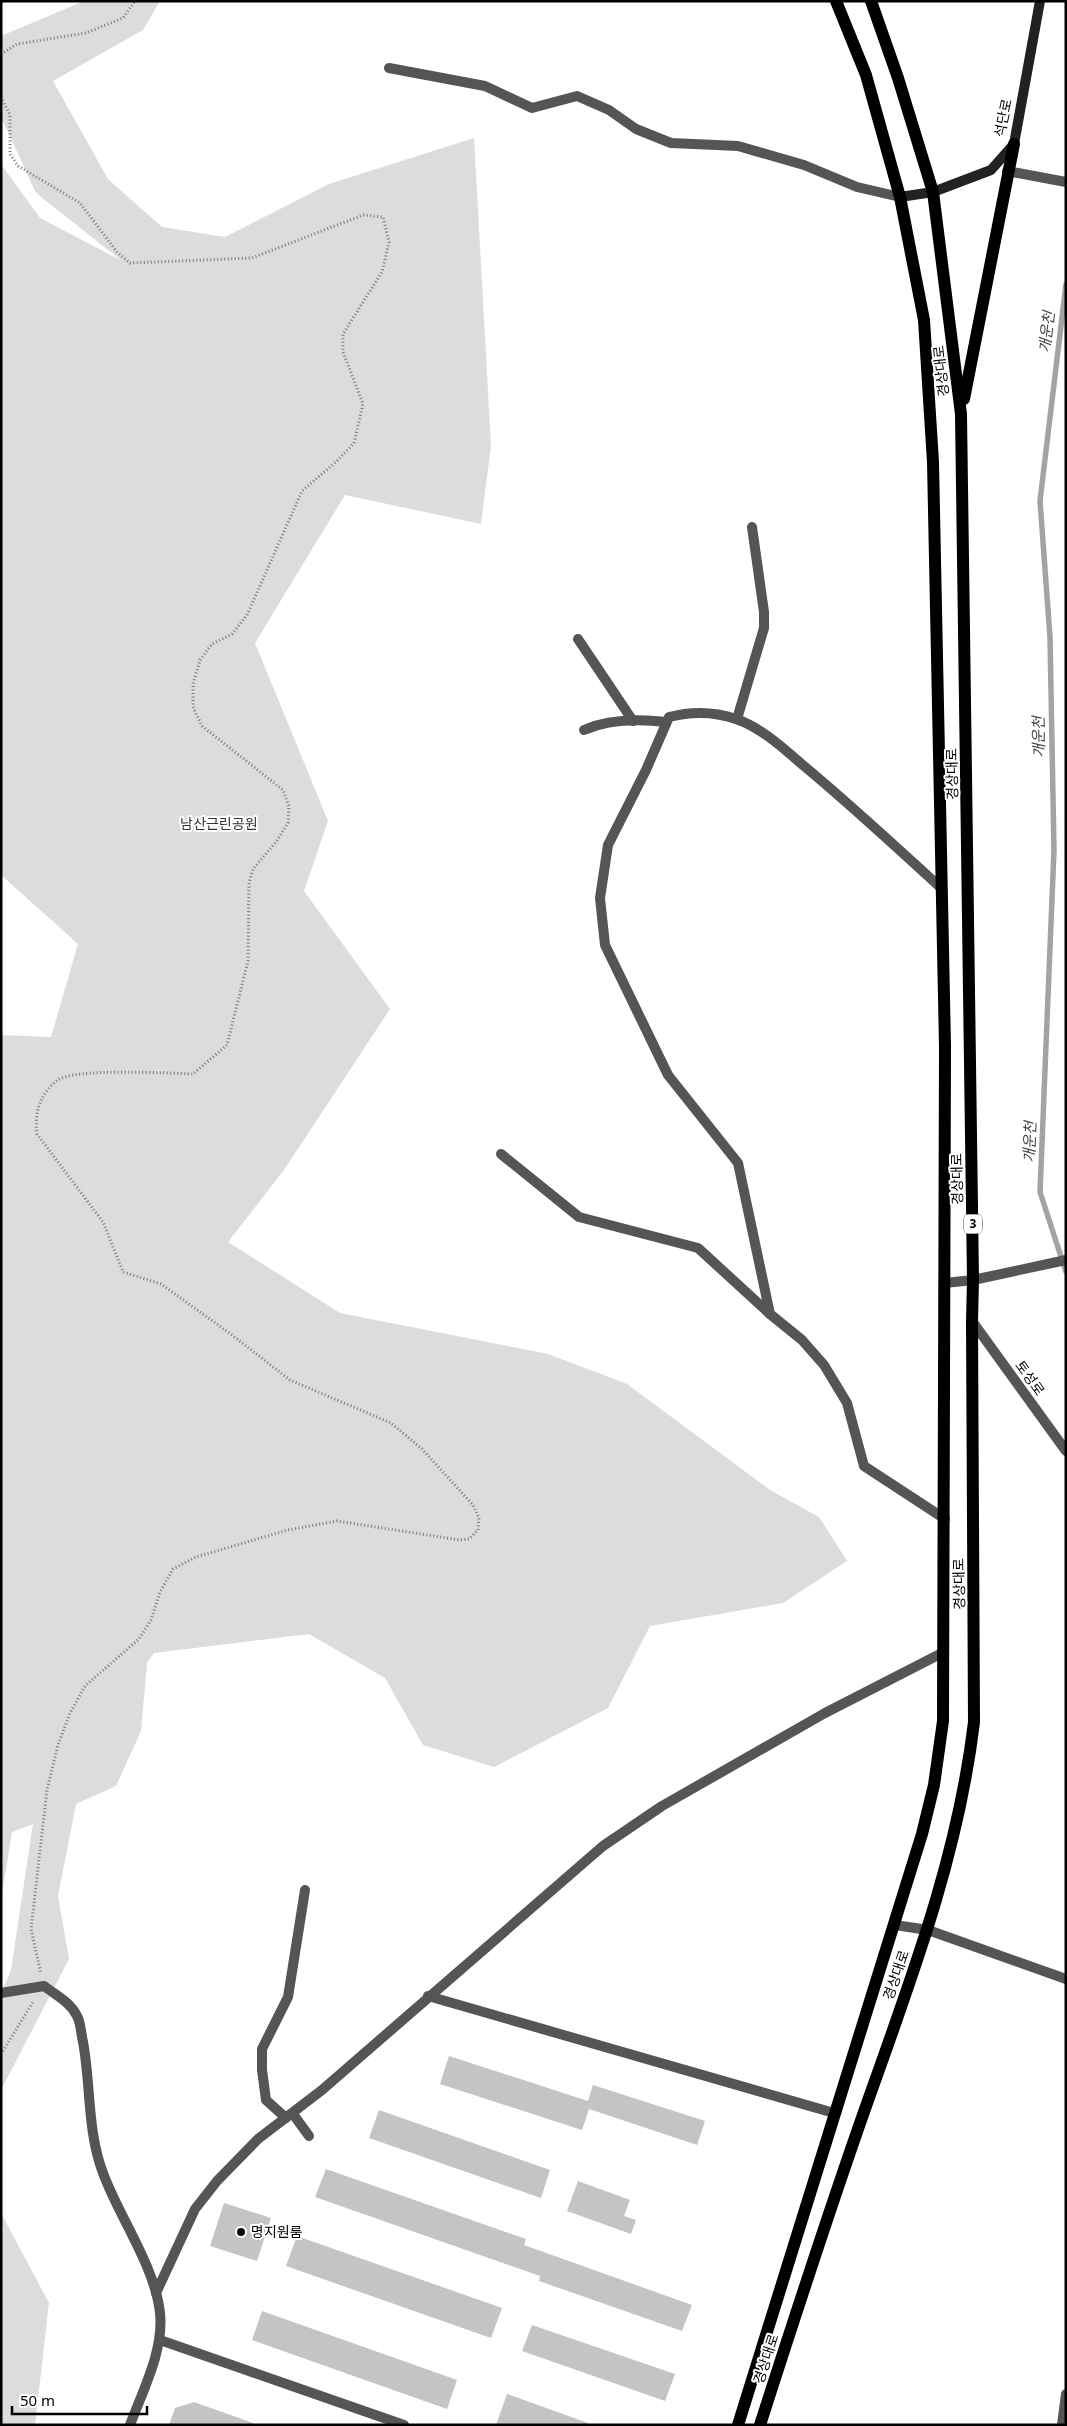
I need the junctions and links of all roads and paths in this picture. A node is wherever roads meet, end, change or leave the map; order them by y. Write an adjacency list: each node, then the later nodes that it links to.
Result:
1 (135, 1): 5 (path)
2 (836, 1): 12 (main road, 경상대로 / 3)
3 (871, 1): 11 (main road, 경상대로 / 3)
4 (1040, 1): 8 (main road, 석단로)
5 (1, 54)
6 (389, 68): 12 (street)
7 (1, 97): 34 (path)
8 (1014, 144): 9 (main road); 11 (main road, 석단로)
9 (1007, 171): 10 (street); 13 (main road)
10 (1066, 182)
11 (932, 192): 12 (main road, 석단로); 13 (main road, 경상대로 / 3)
12 (900, 197): 20 (main road, 경상대로 / 3)
13 (961, 414): 23 (main road, 경상대로 / 3)
14 (752, 527): 16 (street)
15 (578, 639): 17 (street)
16 (737, 719): 18 (street); 20 (street)
17 (633, 721): 18 (street); 19 (street)
18 (666, 722): 25 (street)
19 (584, 730)
20 (940, 887): 24 (main road, 경상대로 / 3)
21 (501, 1154): 25 (street)
22 (1066, 1260): 23 (street)
23 (973, 1280): 24 (street); 26 (main road, 경상대로 / 3)
24 (945, 1283): 28 (main road, 경상대로 / 3)
25 (770, 1314): 28 (street)
26 (972, 1321): 27 (street, 토성로); 32 (main road, 경상대로 / 3)
27 (1066, 1451)
28 (945, 1519): 29 (main road, 경상대로 / 3)
29 (944, 1652): 31 (main road, 경상대로 / 3); 36 (street)
30 (305, 1890): 39 (street)
31 (895, 1925): 32 (street); 38 (main road, 경상대로 / 3)
32 (928, 1930): 33 (street); 47 (main road, 경상대로 / 3)
33 (1066, 1979)
34 (44, 1986): 35 (street); 37 (path); 41 (street)
35 (1, 1993)
36 (428, 1996): 38 (street); 39 (street)
37 (1, 2054)
38 (834, 2113): 46 (main road, 경상대로 / 3)
39 (290, 2116): 40 (street); 41 (street)
40 (309, 2136)
41 (156, 2293): 42 (street)
42 (160, 2340): 44 (street); 45 (street)
43 (1066, 2394): 48 (street)
44 (130, 2425)
45 (404, 2425)
46 (738, 2425)
47 (760, 2425)
48 (1062, 2425)

